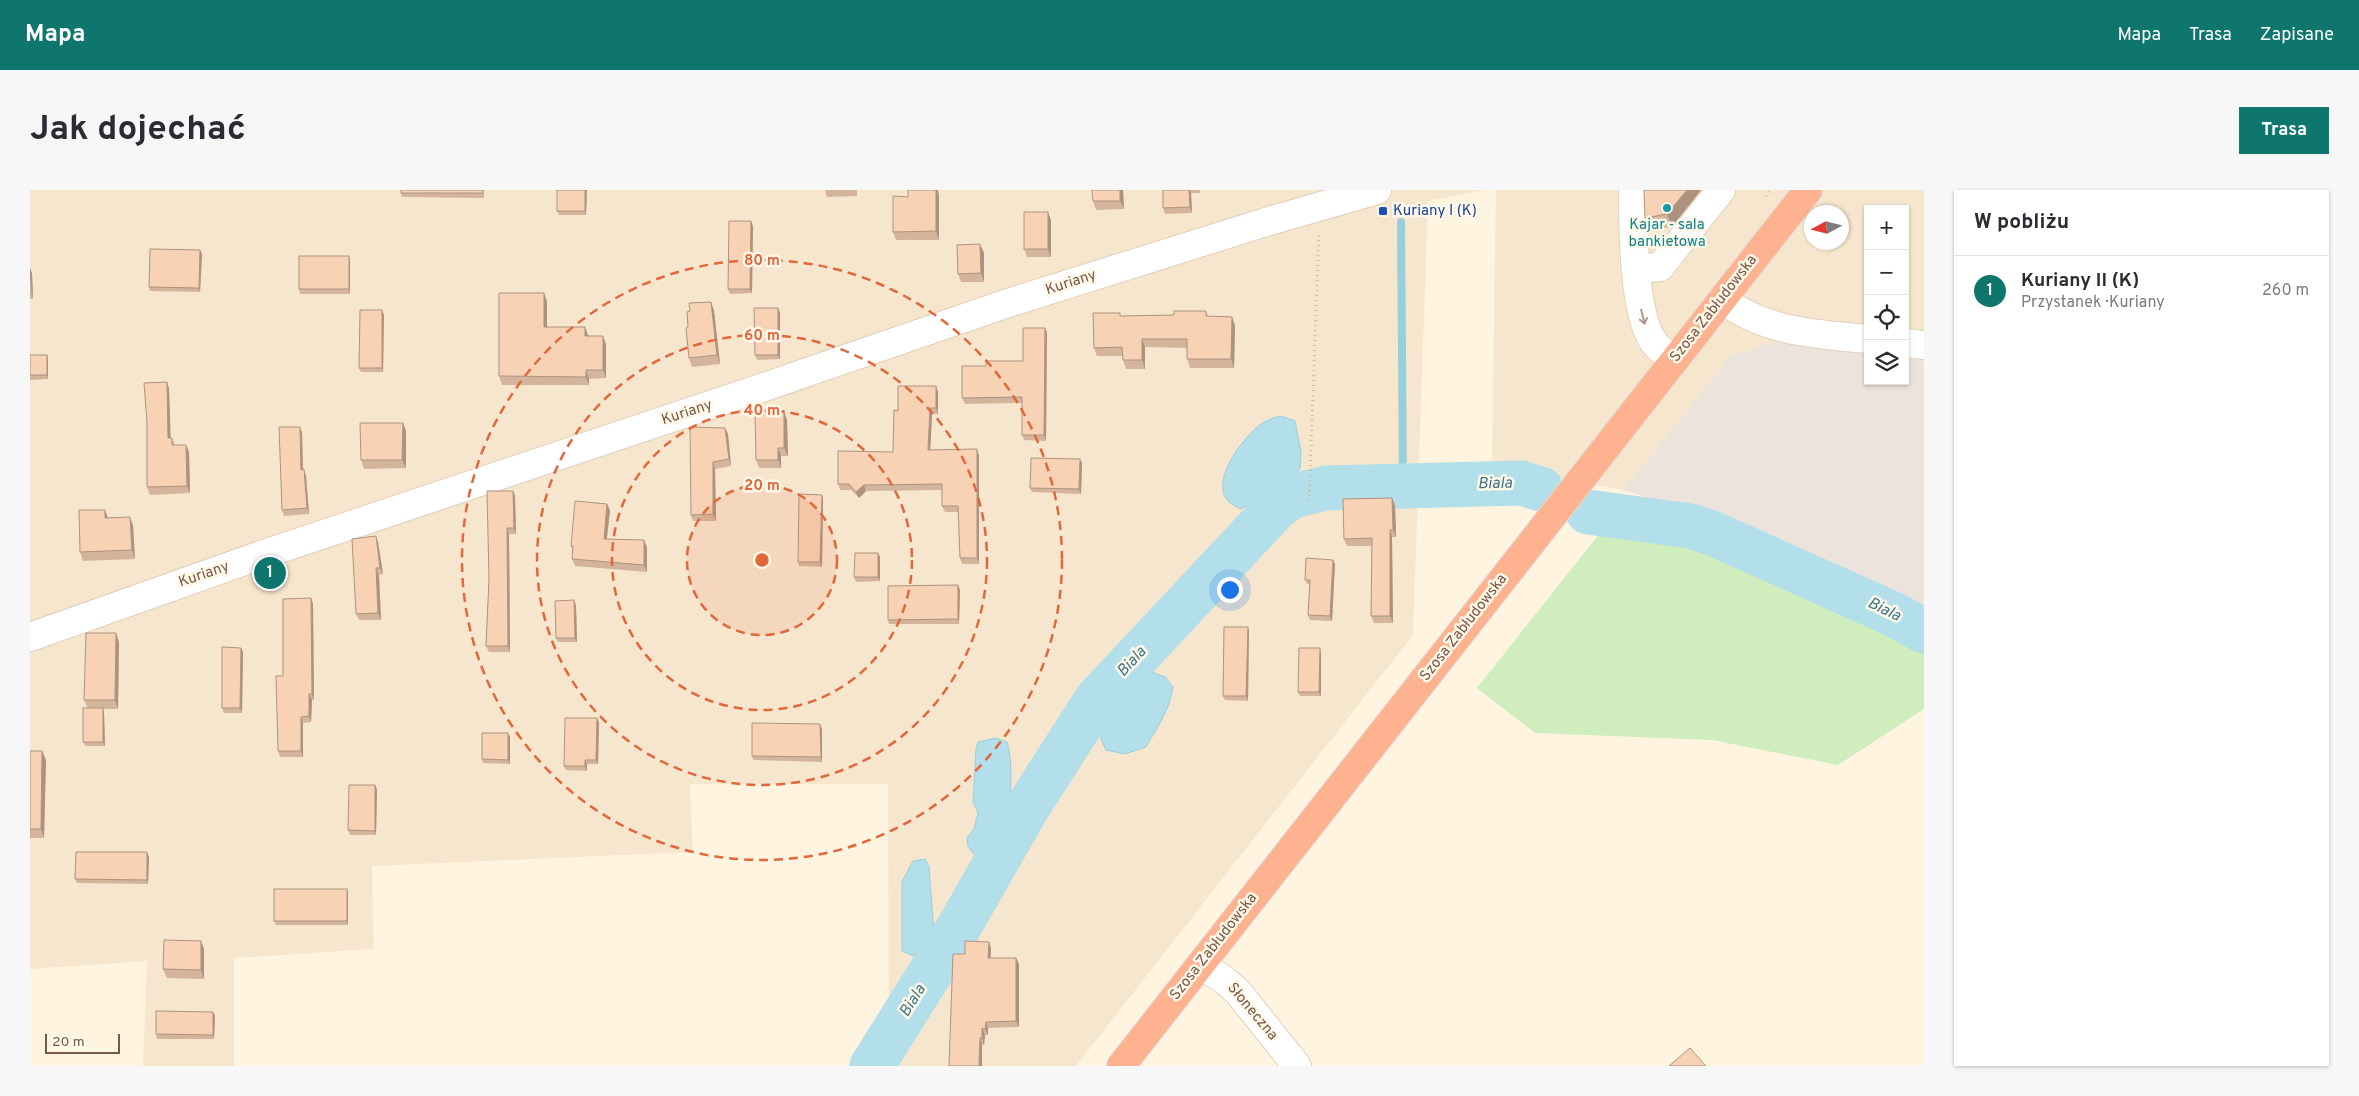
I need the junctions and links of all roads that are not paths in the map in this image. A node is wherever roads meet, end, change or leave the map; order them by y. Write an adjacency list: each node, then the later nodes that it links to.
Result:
1 (1376, 190): 11 (street, Kuriany)
2 (1633, 190): 5 (street)
3 (1721, 190): 5 (street)
4 (1808, 190): 6 (highway, Szosa Zabłudowska)
5 (1637, 269): 10 (street, one-way to 10)
6 (1722, 299): 7 (street); 10 (highway, Szosa Zabłudowska)
7 (1864, 339)
8 (1909, 343): 9 (street)
9 (1924, 344)
10 (1674, 359): 12 (highway, Szosa Zabłudowska)
11 (30, 637)
12 (1200, 965): 13 (highway, Szosa Zabłudowska); 14 (street, Słoneczna)
13 (1121, 1066)
14 (1297, 1066)

